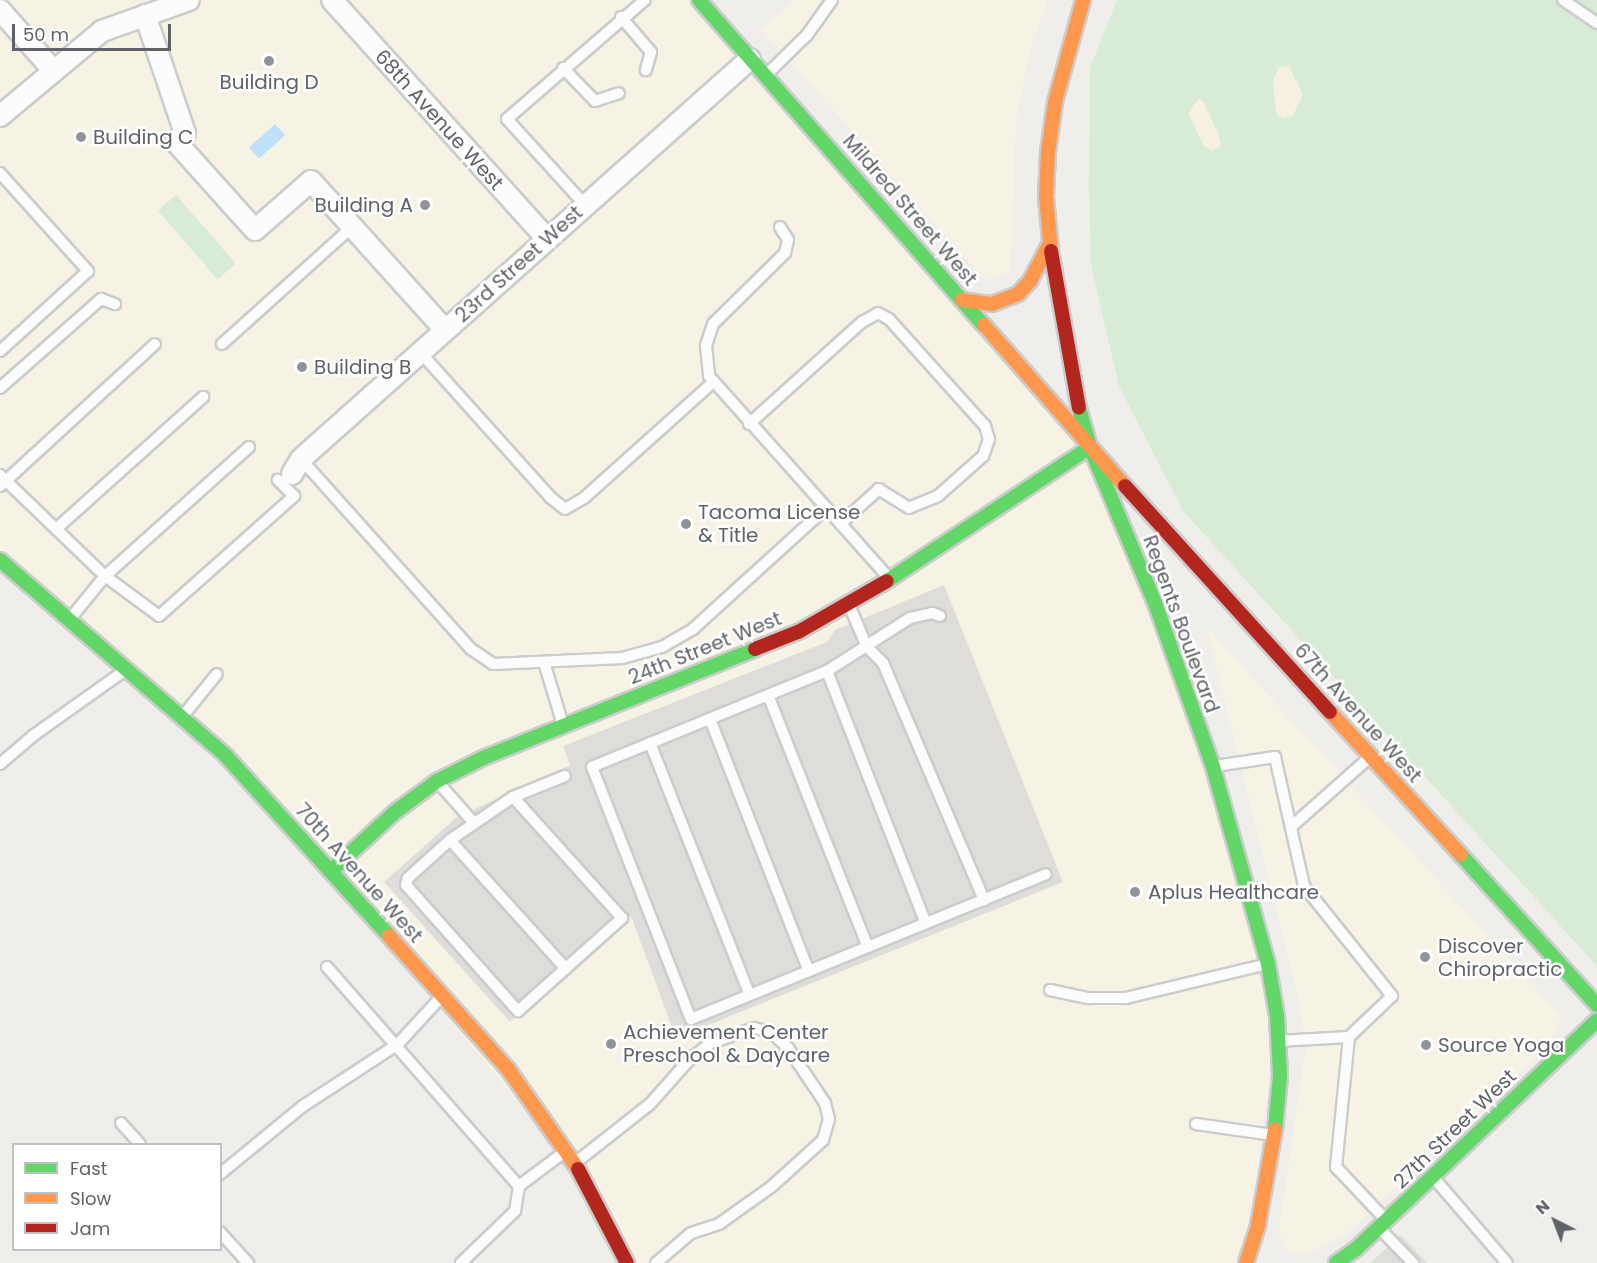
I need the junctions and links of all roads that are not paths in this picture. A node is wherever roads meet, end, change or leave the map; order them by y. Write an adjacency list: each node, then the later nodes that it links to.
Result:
1 (189, 0): 9 (street)
2 (332, 0): 23 (street, 68th Avenue West)
3 (645, 0): 10 (lane)
4 (699, 0): 12 (street, Mildred Street West)
5 (832, 0): 16 (lane)
6 (1083, 0): 24 (street, Regents Boulevard)
7 (1563, 0): 11 (lane)
8 (0, 10): 14 (street)
9 (145, 15): 14 (street); 21 (street)
10 (621, 17): 13 (lane); 15 (lane)
11 (1597, 23)
12 (750, 59): 16 (street, Mildred Street West); 20 (street, 23rd Street West)
13 (563, 68): 17 (lane); 20 (lane)
14 (52, 69): 18 (street)
15 (646, 70)
16 (765, 76): 25 (street, Mildred Street West)
17 (619, 93)
18 (0, 116)
19 (0, 173): 30 (lane)
20 (585, 205): 23 (street, 23rd Street West)
21 (353, 226): 27 (street); 28 (lane)
22 (780, 226): 32 (lane)
23 (547, 239): 27 (street, 23rd Street West)
24 (1050, 243): 25 (street); 37 (street, Regents Boulevard)
25 (962, 300): 37 (street, Mildred Street West)
26 (115, 304): 33 (lane)
27 (445, 330): 31 (street, 23rd Street West)
28 (222, 344)
29 (155, 345): 39 (lane)
30 (0, 351)
31 (420, 352): 32 (lane); 38 (street, 23rd Street West)
32 (712, 383): 35 (lane)
33 (0, 388)
34 (202, 397): 42 (lane)
35 (749, 424): 40 (lane); 41 (lane)
36 (249, 447): 44 (lane)
37 (1090, 447): 45 (street, 24th Street West); 59 (street, 67th Avenue West); 61 (street, Regents Boulevard)
38 (290, 471): 44 (lane); 50 (lane)
39 (2, 480): 42 (lane)
40 (826, 508): 41 (lane); 50 (lane)
41 (840, 524): 45 (lane)
42 (56, 529): 44 (lane)
43 (0, 560): 48 (street, 70th Avenue West)
44 (105, 576): 48 (lane)
45 (890, 579): 46 (street, 24th Street West)
46 (850, 605): 49 (lane); 57 (street, 24th Street West)
47 (940, 616): 49 (lane)
48 (70, 619): 51 (street, 70th Avenue West)
49 (867, 647): 52 (lane); 70 (lane)
50 (544, 662): 57 (lane)
51 (127, 669): 55 (street, 70th Avenue West); 60 (lane)
52 (827, 671): 54 (lane); 71 (lane)
53 (217, 674): 55 (lane)
54 (768, 695): 56 (lane); 72 (lane)
55 (182, 717): 68 (street, 70th Avenue West)
56 (710, 719): 58 (lane); 76 (lane)
57 (563, 726): 63 (street, 24th Street West)
58 (650, 743): 79 (lane); 79 (lane)
59 (1371, 756): 66 (lane); 80 (street, 67th Avenue West)
60 (0, 764)
61 (1213, 767): 66 (lane); 73 (street, Regents Boulevard)
62 (565, 776): 64 (lane)
63 (436, 781): 65 (lane); 68 (street, 24th Street West)
64 (513, 797): 65 (lane); 75 (lane)
65 (473, 822): 67 (lane)
66 (1291, 827): 82 (lane)
67 (450, 840): 75 (lane); 75 (lane)
68 (331, 871): 78 (street, 70th Avenue West)
69 (1046, 874): 70 (lane)
70 (984, 900): 71 (lane)
71 (927, 923): 72 (lane)
72 (868, 947): 76 (lane)
73 (1268, 964): 77 (lane); 83 (street, Regents Boulevard)
74 (327, 967): 84 (lane)
75 (566, 969)
76 (809, 971): 79 (lane)
77 (1050, 990)
78 (442, 995): 84 (lane); 89 (street, 70th Avenue West)
79 (750, 995)
80 (1597, 1005)
81 (1597, 1020): 92 (street, 27th Street West)
82 (1349, 1037): 83 (lane); 94 (lane)
83 (1278, 1041): 87 (street, Regents Boulevard)
84 (398, 1044): 91 (lane); 93 (lane)
85 (121, 1123): 88 (lane)
86 (1196, 1124): 87 (lane)
87 (1275, 1135): 100 (street, Regents Boulevard)
88 (139, 1143)
89 (568, 1150): 90 (street, 70th Avenue West); 93 (lane)
90 (575, 1163): 98 (street, 70th Avenue West); 99 (lane)
91 (222, 1172)
92 (1433, 1177): 94 (street, 27th Street West); 103 (lane)
93 (519, 1185): 97 (lane)
94 (1382, 1224): 101 (street, 27th Street West); 102 (lane)
95 (222, 1234): 96 (lane)
96 (248, 1263)
97 (461, 1263)
98 (627, 1263)
99 (656, 1263)
100 (1246, 1263)
101 (1336, 1263)
102 (1413, 1263)
103 (1507, 1263)

